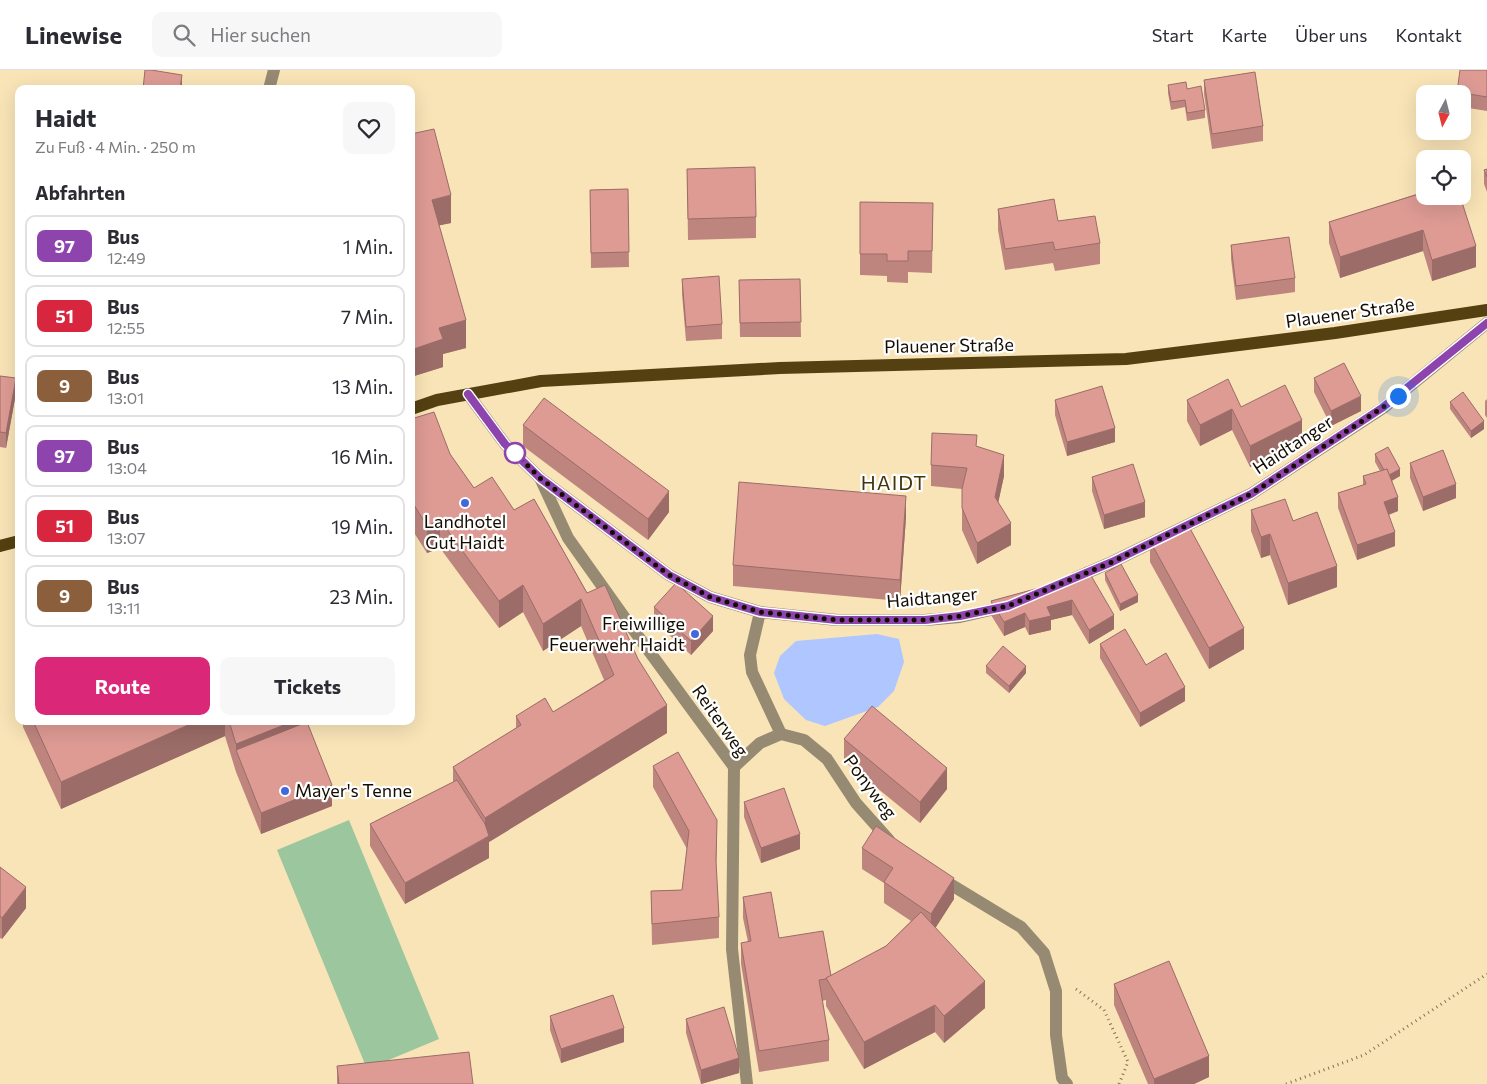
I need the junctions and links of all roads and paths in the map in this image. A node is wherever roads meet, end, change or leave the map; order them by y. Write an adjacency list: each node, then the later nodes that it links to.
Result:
1 (274, 70): 2 (street)
2 (270, 85)
3 (1487, 310): 5 (main road, Plauener Straße)
4 (1487, 323): 10 (street, Haidtanger)
5 (468, 394): 6 (main road, Plauener Straße); 7 (street, Haidtanger)
6 (415, 408)
7 (540, 478): 12 (street, Haidtanger); 14 (street, Reiterweg)
8 (15, 542): 9 (main road)
9 (0, 546)
10 (1060, 584)
11 (1016, 602): 12 (street, Haidtanger)
12 (760, 612): 13 (street)
13 (781, 734): 14 (street); 15 (street, Ponyweg)
14 (734, 767): 19 (street, Reiterweg)
15 (895, 847)
16 (933, 873): 17 (street)
17 (1049, 970): 20 (street); 21 (path)
18 (1487, 974): 22 (path)
19 (747, 1084)
20 (1067, 1084)
21 (1119, 1084)
22 (1286, 1084)

